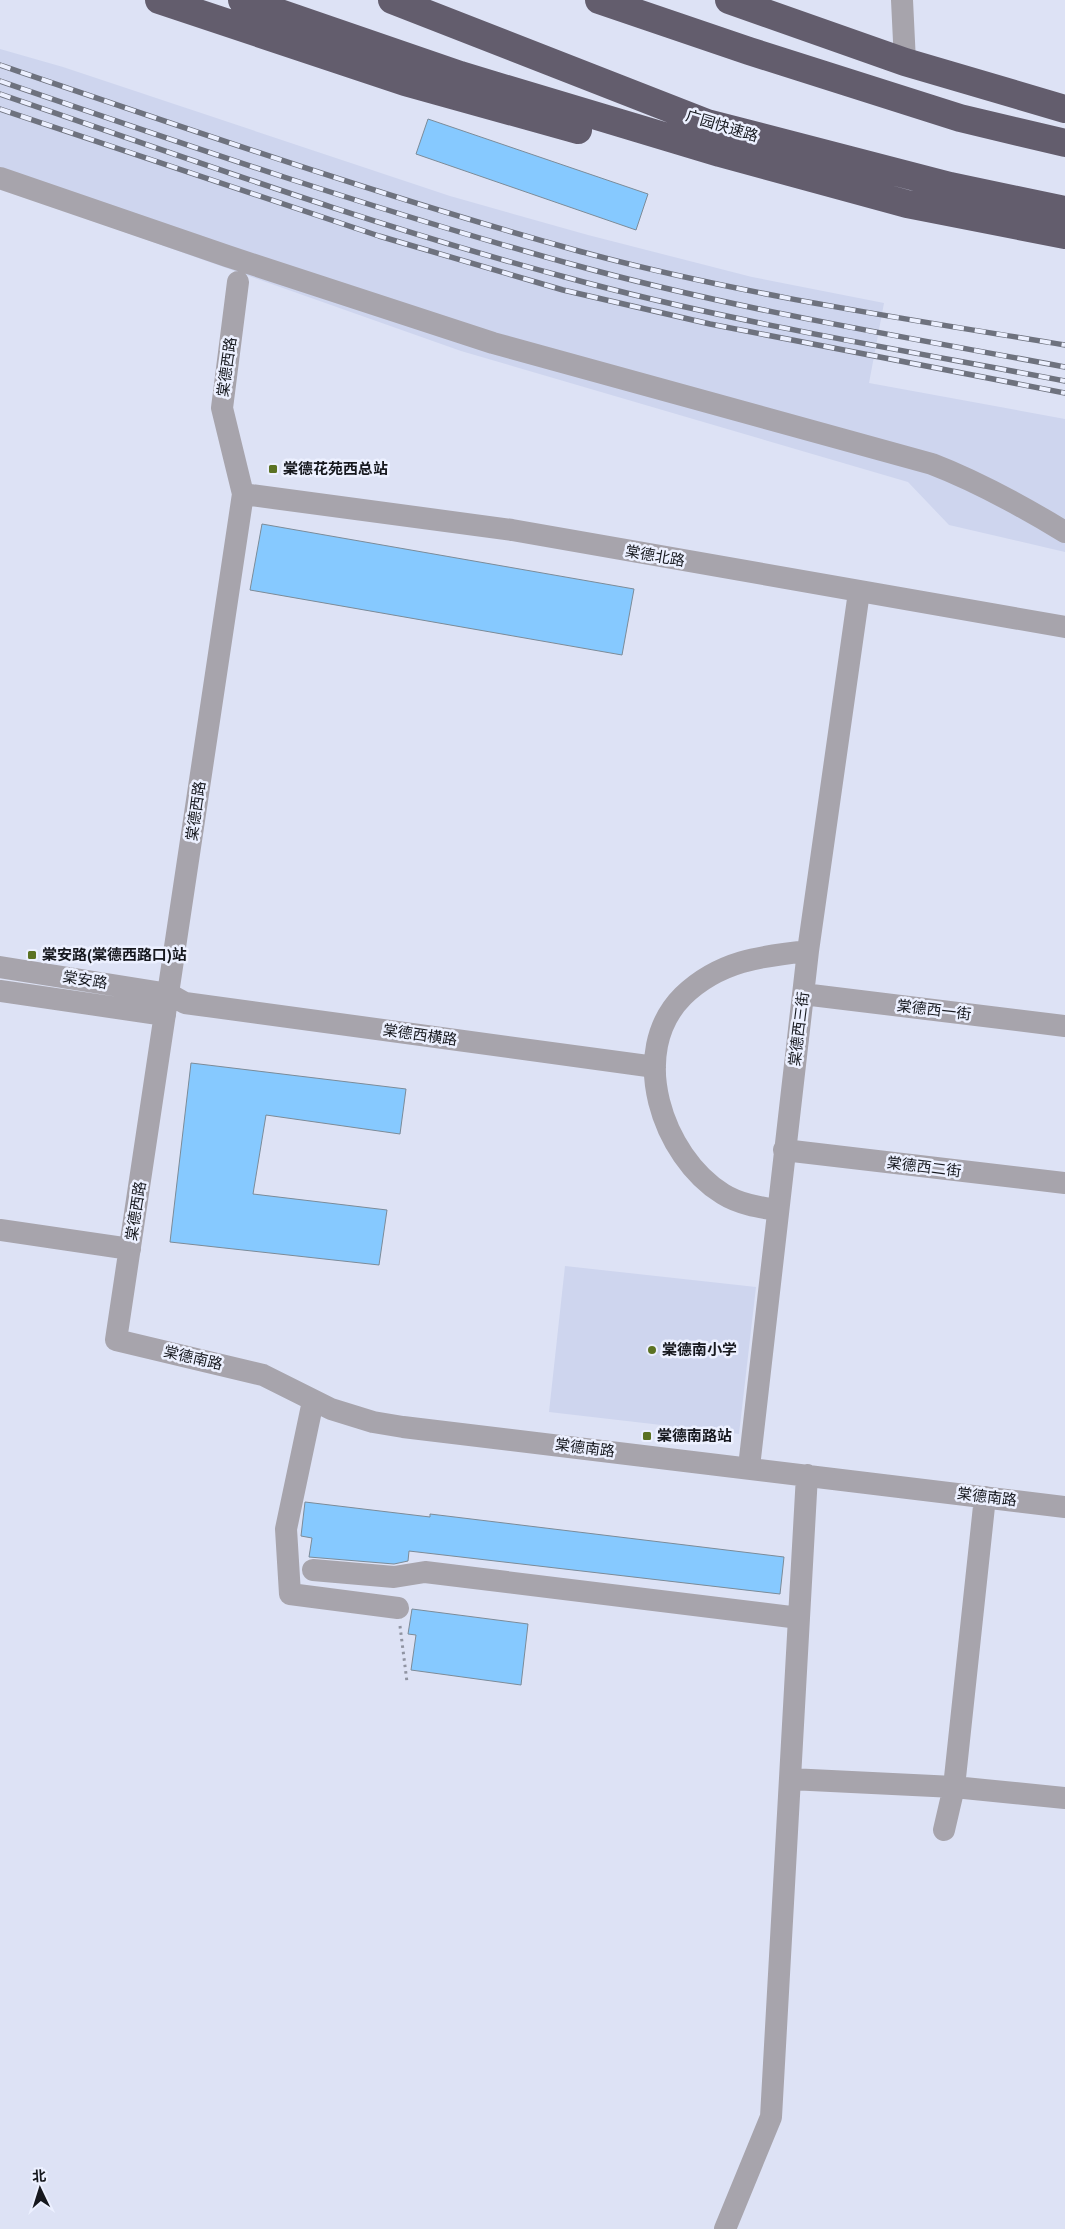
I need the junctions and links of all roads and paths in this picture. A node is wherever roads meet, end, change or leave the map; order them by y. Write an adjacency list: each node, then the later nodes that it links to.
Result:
1 (159, 0): 10 (highway)
2 (242, 0): 10 (highway)
3 (392, 0): 12 (highway, 广园快速路)
4 (599, 0): 9 (highway)
5 (729, 0): 7 (highway)
6 (902, 0): 7 (street)
7 (905, 62): 8 (highway)
8 (1065, 109)
9 (1065, 143)
10 (720, 154): 13 (highway)
11 (0, 178): 16 (street)
12 (1065, 210)
13 (1065, 235)
14 (238, 282): 15 (street, 棠德西路)
15 (243, 494): 17 (street, 棠德北路); 23 (street, 棠德西路)
16 (1065, 532)
17 (858, 592): 18 (street, 棠德北路); 19 (street, 棠德西三街)
18 (1065, 627)
19 (808, 951): 22 (street, 棠德西三街); 25 (street)
20 (0, 967): 23 (street, 棠安路)
21 (0, 991): 23 (street, 棠安路)
22 (803, 994): 24 (street, 棠德西一街); 26 (street, 棠德西三街)
23 (173, 1004): 25 (street, 棠德西横路); 30 (street, 棠德西路)
24 (1065, 1026)
25 (654, 1067): 28 (street)
26 (784, 1150): 27 (street, 棠德西二街); 28 (street, 棠德西三街)
27 (1065, 1183)
28 (777, 1210): 33 (street, 棠德西三街)
29 (0, 1230): 30 (street)
30 (130, 1249): 31 (street, 棠德西路)
31 (116, 1340): 32 (street, 棠德南路)
32 (314, 1401): 33 (street, 棠德南路); 38 (street)
33 (749, 1467): 34 (street, 棠德南路)
34 (807, 1475): 35 (street, 棠德南路); 39 (street)
35 (985, 1497): 36 (street, 棠德南路); 42 (street)
36 (1065, 1508)
37 (313, 1570): 39 (street)
38 (398, 1608): 40 (path)
39 (799, 1618): 41 (street)
40 (407, 1682)
41 (790, 1779): 42 (street); 45 (street)
42 (954, 1788): 43 (street); 44 (street)
43 (1065, 1798)
44 (944, 1830)
45 (725, 2229)

